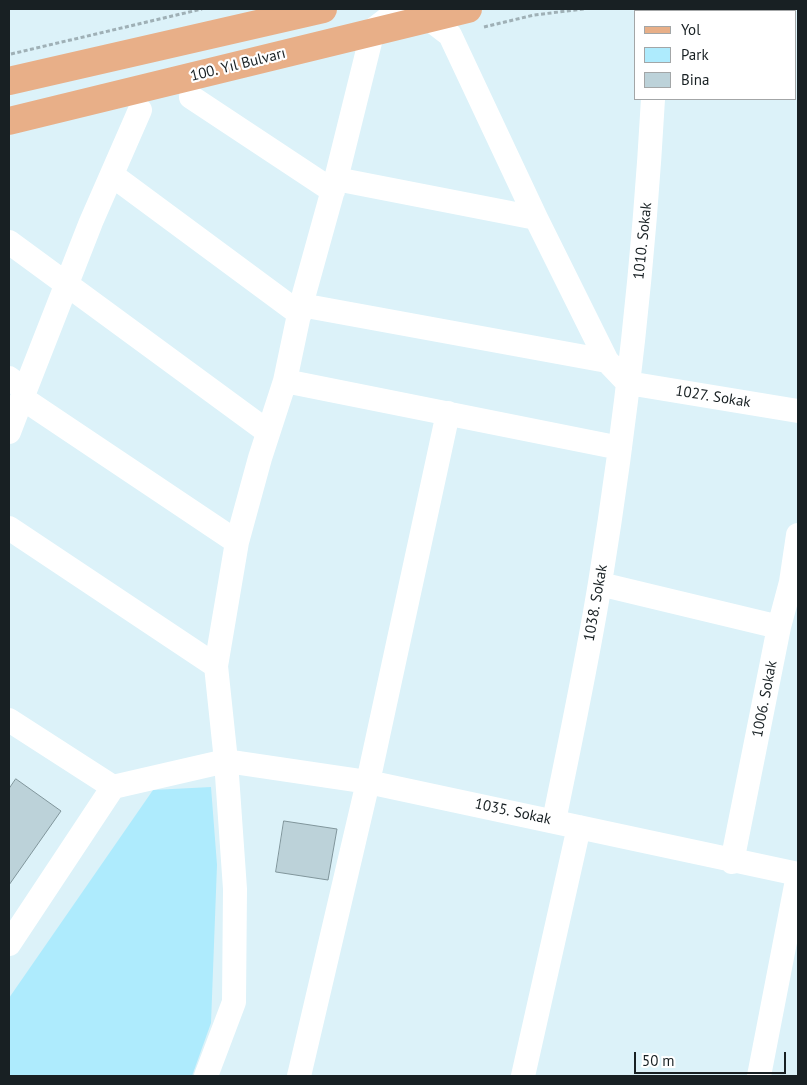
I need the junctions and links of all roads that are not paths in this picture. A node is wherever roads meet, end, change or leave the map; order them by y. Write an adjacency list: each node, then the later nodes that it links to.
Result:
1 (323, 9): 6 (main road)
2 (400, 9): 4 (street); 5 (street)
3 (468, 9): 4 (main road, 100. Yıl Bulvarı)
4 (428, 18): 5 (main road, 100. Yıl Bulvarı); 13 (street)
5 (373, 30): 10 (main road, 100. Yıl Bulvarı); 12 (street)
6 (9, 81)
7 (191, 97): 12 (street)
8 (653, 100): 19 (street, 1010. Sokak)
9 (140, 110): 11 (street)
10 (9, 121)
11 (112, 175): 15 (street); 16 (street)
12 (335, 185): 13 (street); 16 (street)
13 (536, 218): 17 (street)
14 (9, 242): 15 (street)
15 (67, 285): 20 (street); 24 (street)
16 (300, 310): 17 (street); 18 (street)
17 (607, 361): 19 (street)
18 (285, 381): 22 (street); 24 (street)
19 (628, 383): 21 (street, 1027. Sokak); 25 (street, 1038. Sokak)
20 (19, 389): 23 (street); 28 (street)
21 (798, 411)
22 (448, 413): 25 (street); 35 (street)
23 (9, 432)
24 (268, 432): 28 (street)
25 (620, 448): 30 (street, 1038. Sokak)
26 (9, 528): 32 (street)
27 (798, 536): 29 (street, 1006. Sokak)
28 (237, 542): 32 (street)
29 (795, 583): 31 (street, 1006. Sokak)
30 (600, 584): 31 (street); 37 (street, 1038. Sokak)
31 (779, 627): 39 (street, 1006. Sokak)
32 (216, 666): 34 (street)
33 (9, 720): 36 (street)
34 (226, 761): 35 (street, 1035. Sokak); 36 (street); 42 (street)
35 (368, 782): 37 (street, 1035. Sokak); 43 (street)
36 (113, 787): 41 (street)
37 (554, 821): 38 (street, 1035. Sokak)
38 (579, 827): 39 (street, 1035. Sokak); 44 (street)
39 (732, 862): 40 (street, 1035. Sokak)
40 (798, 875): 45 (street)
41 (9, 944)
42 (206, 1076)
43 (299, 1076)
44 (523, 1076)
45 (759, 1076)

